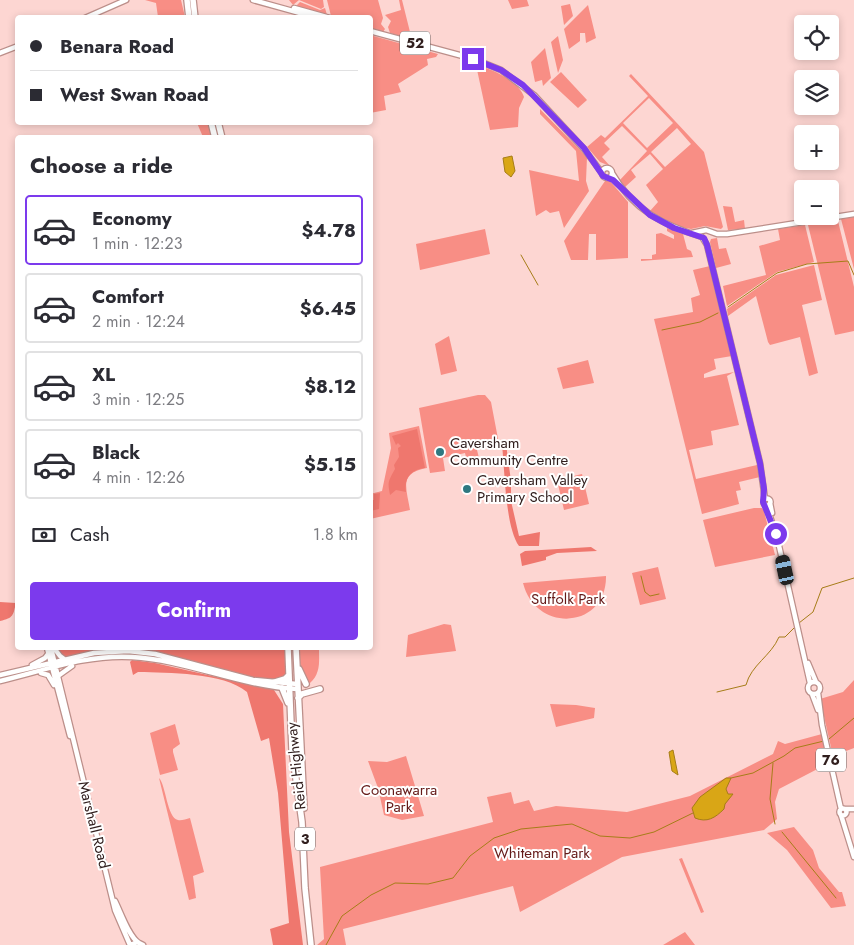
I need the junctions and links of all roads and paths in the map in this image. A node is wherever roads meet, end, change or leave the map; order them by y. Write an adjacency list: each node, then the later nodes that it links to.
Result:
1 (126, 0): 6 (main road)
2 (186, 0): 7 (highway)
3 (192, 0): 8 (highway)
4 (253, 0): 9 (main road)
5 (266, 0): 10 (main road)
6 (91, 15)
7 (189, 15)
8 (194, 15)
9 (307, 15)
10 (319, 15)
11 (373, 32): 14 (main road, 52)
12 (15, 47): 13 (main road)
13 (0, 53)
14 (584, 148): 15 (main road, 52); 16 (main road, 52)
15 (607, 168): 16 (main road); 17 (main road, 52)
16 (602, 173): 18 (main road, 52)
17 (612, 173): 18 (main road); 19 (main road, 52)
18 (608, 178): 19 (main road, 52)
19 (630, 196): 21 (main road, 52)
20 (854, 214): 21 (main road, 52)
21 (706, 235): 27 (main road, 76)
22 (47, 650): 31 (main road, Marshall Road); 33 (main road)
23 (53, 650): 31 (main road, Marshall Road)
24 (55, 650): 30 (main road)
25 (288, 650): 34 (highway, Reid Highway / 3)
26 (296, 650): 29 (highway, Reid Highway / 3)
27 (805, 655): 37 (main road, 76); 39 (main road, 76)
28 (107, 657): 31 (main road); 35 (main road); 42 (main road)
29 (296, 658): 40 (highway); 41 (highway, Reid Highway / 3)
30 (65, 659): 31 (main road); 38 (main road)
31 (53, 665): 32 (main road); 33 (main road); 35 (main road, Marshall Road); 46 (main road, Marshall Road)
32 (34, 673): 36 (main road); 46 (main road)
33 (0, 675)
34 (290, 675): 38 (highway); 41 (highway, Reid Highway / 3)
35 (58, 676): 48 (main road, Marshall Road)
36 (0, 681)
37 (816, 682): 39 (main road); 44 (main road, 76)
38 (272, 683): 41 (main road)
39 (810, 683): 44 (main road, 76)
40 (306, 684)
41 (294, 686): 42 (main road); 45 (highway, Reid Highway / 3); 47 (highway, Reid Highway / 3)
42 (282, 688): 47 (highway)
43 (320, 689): 45 (highway)
44 (815, 694): 50 (main road, 76)
45 (298, 698): 55 (highway, Reid Highway / 3)
46 (60, 703): 48 (main road, Marshall Road)
47 (292, 750): 55 (highway, Reid Highway / 3)
48 (76, 751): 52 (main road, Marshall Road)
49 (854, 809): 50 (main road)
50 (844, 811): 51 (main road)
51 (854, 857)
52 (112, 898): 53 (main road, Marshall Road); 54 (main road, Marshall Road)
53 (141, 944): 54 (main road, Marshall Road)
54 (130, 945)
55 (313, 945)

